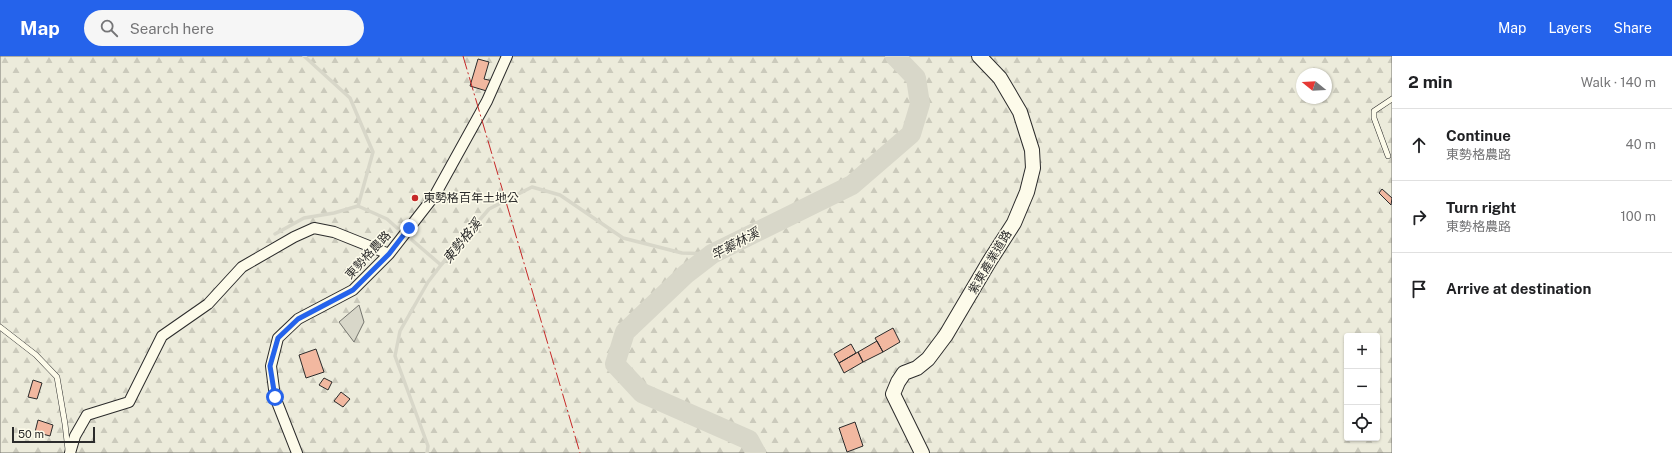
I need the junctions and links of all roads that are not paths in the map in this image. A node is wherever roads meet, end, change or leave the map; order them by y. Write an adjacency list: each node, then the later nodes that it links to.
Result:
1 (507, 56): 5 (street, 東勢格農路)
2 (979, 56): 9 (street, 紫東產業道路)
3 (1392, 99): 4 (lane)
4 (1388, 156)
5 (389, 254): 7 (street); 8 (street, 東勢格農路)
6 (0, 327): 7 (lane)
7 (69, 453)
8 (297, 453)
9 (922, 453)

